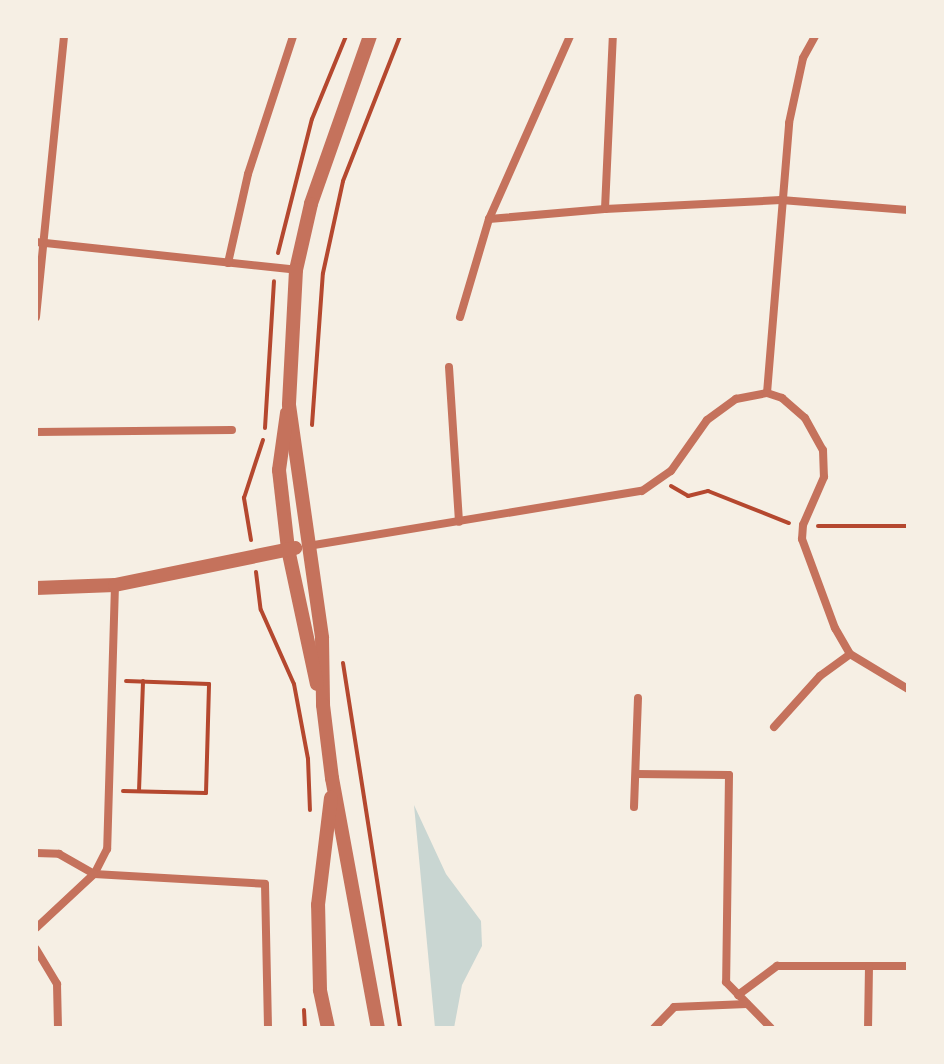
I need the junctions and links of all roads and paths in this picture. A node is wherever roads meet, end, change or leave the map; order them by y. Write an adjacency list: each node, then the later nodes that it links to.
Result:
1 (64, 36): 12 (street)
2 (293, 36): 13 (street)
3 (370, 36): 14 (street)
4 (400, 36): 22 (path)
5 (570, 36): 11 (street)
6 (613, 36): 9 (street)
7 (815, 36): 8 (street)
8 (781, 200): 9 (street); 10 (street); 19 (street)
9 (605, 209): 11 (street)
10 (908, 210)
11 (489, 219): 17 (street)
12 (40, 242): 13 (street); 15 (street)
13 (228, 263): 14 (street)
14 (296, 270): 20 (street)
15 (36, 308): 16 (street)
16 (36, 317)
17 (460, 317)
18 (449, 367): 25 (street)
19 (767, 393): 24 (street); 26 (street)
20 (289, 405): 28 (street); 29 (street)
21 (232, 430): 23 (street)
22 (312, 430)
23 (36, 432)
24 (662, 481): 25 (street); 26 (path)
25 (459, 522): 28 (street)
26 (803, 525): 27 (path); 34 (street)
27 (908, 526)
28 (308, 547): 29 (street); 39 (street)
29 (288, 549): 30 (street); 39 (street)
30 (254, 555): 31 (street); 46 (path)
31 (115, 585): 32 (street); 35 (street)
32 (36, 588)
33 (340, 652): 61 (path)
34 (850, 654): 37 (street); 40 (street)
35 (112, 681): 36 (path); 43 (street)
36 (143, 681): 44 (path); 44 (path)
37 (908, 689)
38 (638, 698): 41 (street)
39 (323, 705): 42 (street)
40 (774, 727)
41 (636, 774): 45 (street); 53 (street)
42 (332, 778): 59 (street); 60 (street)
43 (109, 790): 44 (path); 48 (street)
44 (139, 791)
45 (634, 807)
46 (308, 826)
47 (36, 853): 48 (street)
48 (94, 874): 49 (street); 57 (street)
49 (36, 928)
50 (36, 949): 56 (street)
51 (869, 966): 52 (street); 53 (street); 64 (street)
52 (908, 966)
53 (738, 995): 55 (street)
54 (303, 1002): 58 (path)
55 (747, 1004): 62 (street); 63 (street)
56 (58, 1028)
57 (268, 1028)
58 (305, 1028)
59 (328, 1028)
60 (378, 1028)
61 (400, 1028)
62 (654, 1028)
63 (771, 1028)
64 (868, 1028)

